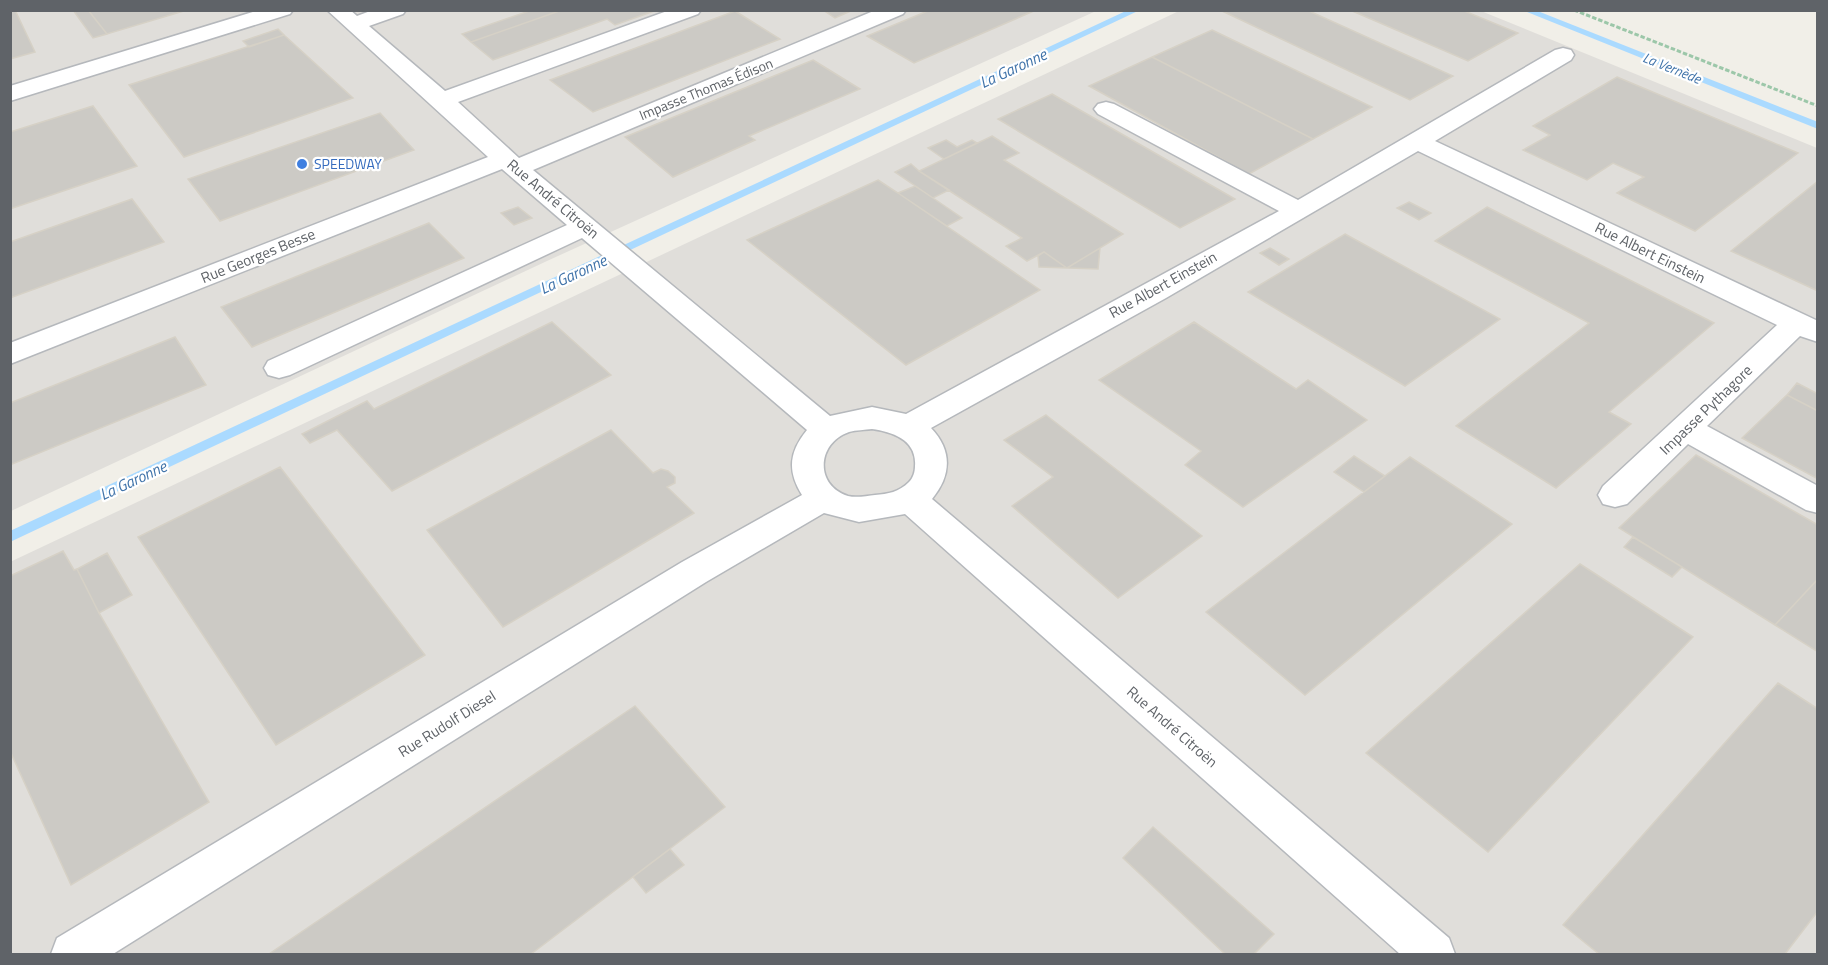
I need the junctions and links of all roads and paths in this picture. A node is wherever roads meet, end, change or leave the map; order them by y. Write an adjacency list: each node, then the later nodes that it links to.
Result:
1 (283, 10): 8 (street)
2 (396, 10): 6 (street)
3 (692, 10): 9 (street)
4 (896, 10): 13 (street, Impasse Thomas Édison)
5 (1574, 10): 10 (path)
6 (345, 17): 9 (street, Rue André Citroën)
7 (1563, 55): 12 (street, Rue Albert Einstein)
8 (10, 94)
9 (442, 100): 13 (street, Rue André Citroën)
10 (1818, 106)
11 (1106, 109): 14 (street)
12 (1418, 142): 14 (street, Rue Albert Einstein); 16 (street, Rue Albert Einstein)
13 (510, 163): 15 (street, Rue André Citroën); 17 (street, Rue Georges Besse)
14 (1297, 210): 19 (street, Rue Albert Einstein)
15 (593, 233): 18 (street); 21 (street, Rue André Citroën)
16 (1807, 328): 20 (street, Impasse Pythagore)
17 (10, 354)
18 (279, 368)
19 (908, 427): 21 (street); 24 (street)
20 (1687, 429): 22 (street, Impasse Pythagore); 25 (street)
21 (827, 430): 23 (street)
22 (1615, 495)
23 (824, 498): 24 (street); 26 (street, Rue Rudolf Diesel)
24 (910, 499): 27 (street, Rue André Citroën)
25 (1818, 501)
26 (73, 954)
27 (1433, 954)

